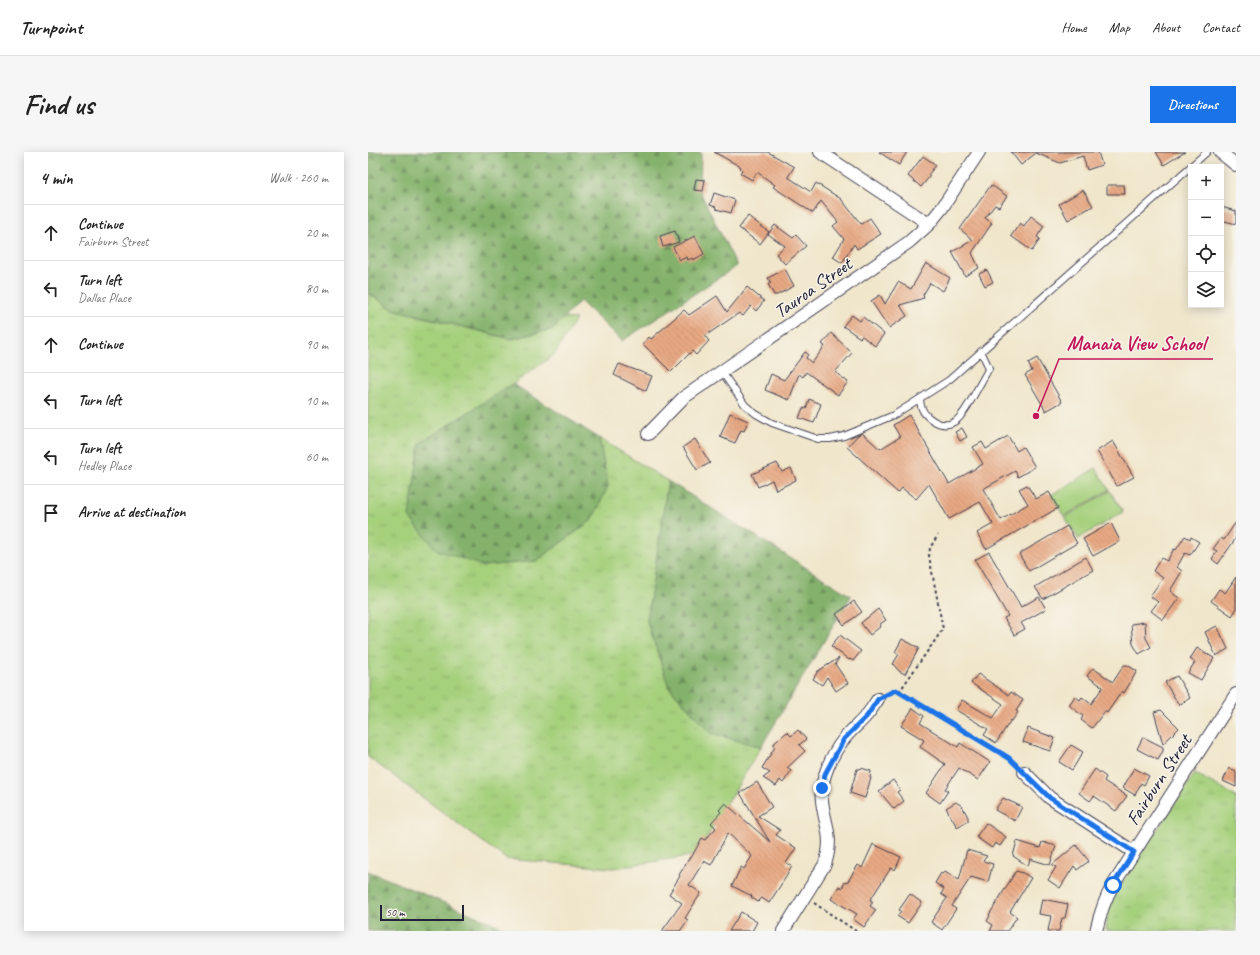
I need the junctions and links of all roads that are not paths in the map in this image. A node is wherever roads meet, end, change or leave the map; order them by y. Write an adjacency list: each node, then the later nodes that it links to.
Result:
1 (820, 152): 6 (street)
2 (978, 152): 6 (street, Tauroa Street)
3 (1208, 152): 7 (lane)
4 (1220, 152): 5 (street)
5 (1236, 165)
6 (929, 224): 8 (street, Tauroa Street)
7 (981, 351): 9 (lane); 9 (lane)
8 (722, 372): 9 (lane); 10 (street, Tauroa Street)
9 (920, 398)
10 (648, 434)
11 (1236, 694): 14 (street, Fairburn Street)
12 (878, 699): 15 (street)
13 (1024, 772): 14 (street)
14 (1134, 852): 16 (street, Fairburn Street)
15 (783, 931)
16 (1096, 931)

